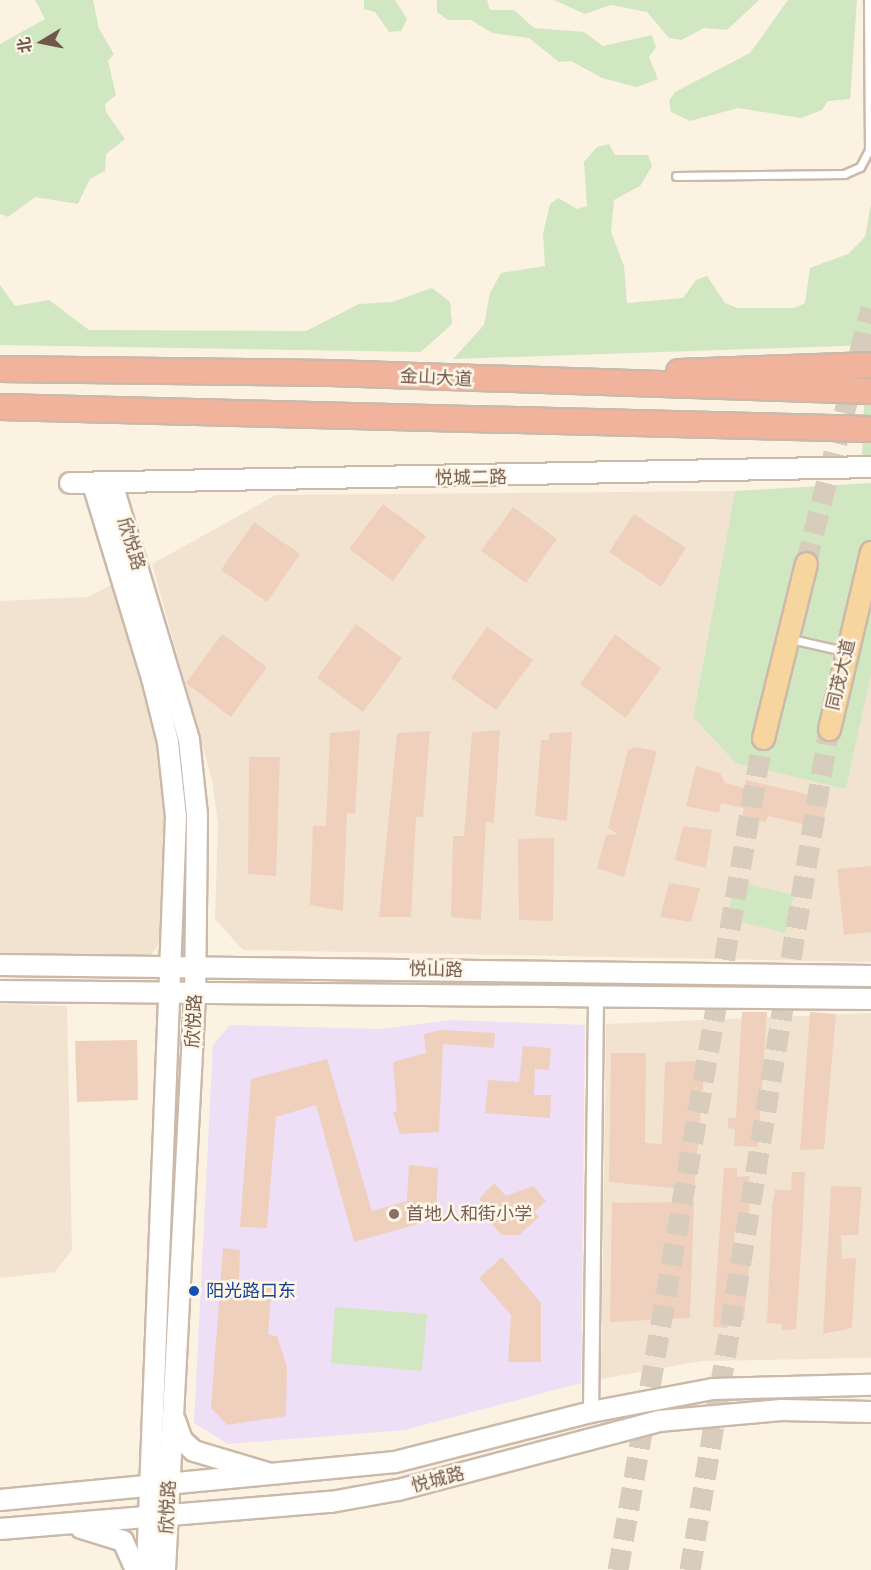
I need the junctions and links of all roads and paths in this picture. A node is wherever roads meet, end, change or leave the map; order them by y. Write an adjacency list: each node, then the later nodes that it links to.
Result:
1 (868, 0): 2 (lane)
2 (676, 176)
3 (871, 364): 5 (highway)
4 (0, 369): 5 (highway, 金山大道)
5 (585, 385): 6 (highway, 金山大道)
6 (871, 391)
7 (0, 407): 8 (highway, 金山大道)
8 (871, 429)
9 (871, 467): 11 (main road, 悦城二路)
10 (70, 483): 11 (main road, 悦城二路)
11 (103, 484): 19 (main road, 欣悦路); 20 (main road, 欣悦路)
12 (871, 552): 15 (main road, 同茂大道)
13 (806, 563): 14 (main road)
14 (787, 639): 15 (lane); 17 (main road)
15 (847, 651): 16 (main road, 同茂大道)
16 (829, 729)
17 (764, 738)
18 (0, 965): 19 (main road, 悦山路)
19 (172, 966): 20 (main road, 悦山路); 23 (main road, 欣悦路)
20 (196, 966): 21 (main road, 悦山路); 24 (main road, 欣悦路)
21 (871, 976)
22 (0, 991): 23 (main road, 悦山路)
23 (171, 994): 24 (main road, 悦山路); 32 (main road, 欣悦路)
24 (195, 995): 25 (main road, 悦山路); 30 (main road, 欣悦路)
25 (596, 997): 26 (main road, 悦山路); 28 (street)
26 (871, 999)
27 (871, 1384): 28 (main road, 悦城路)
28 (591, 1412): 31 (main road, 悦城路)
29 (871, 1412): 35 (main road, 悦城路)
30 (174, 1416): 31 (main road); 33 (main road, 欣悦路)
31 (279, 1477): 33 (main road, 悦城路)
32 (148, 1484): 33 (main road, 悦城路); 34 (main road, 悦城路); 36 (main road, 欣悦路)
33 (169, 1484): 35 (main road, 欣悦路)
34 (0, 1500)
35 (168, 1514): 36 (main road, 悦城路); 41 (main road, 欣悦路)
36 (146, 1516): 37 (main road, 悦城路); 40 (main road, 欣悦路)
37 (52, 1523): 38 (main road, 悦城路); 39 (main road)
38 (0, 1528)
39 (136, 1570)
40 (147, 1570)
41 (165, 1570)

